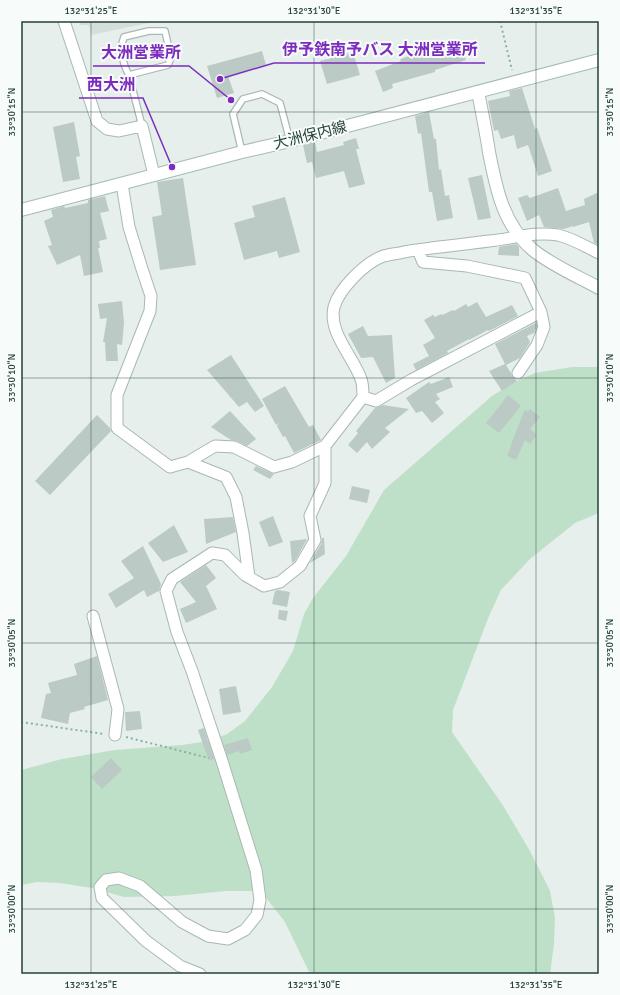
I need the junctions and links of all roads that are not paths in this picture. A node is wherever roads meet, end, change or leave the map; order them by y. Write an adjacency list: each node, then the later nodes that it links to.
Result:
1 (64, 21): 5 (street)
2 (599, 60): 4 (main road, 大洲保内線)
3 (129, 75): 3 (lane); 5 (lane)
4 (478, 92): 6 (main road, 大洲保内線); 11 (main road)
5 (142, 126): 8 (street)
6 (290, 140): 7 (main road, 大洲保内線); 7 (lane)
7 (242, 152): 8 (main road, 大洲保内線)
8 (154, 176): 9 (main road, 大洲保内線)
9 (122, 184): 10 (main road, 大洲保内線); 19 (street)
10 (21, 210)
11 (520, 236): 12 (street); 13 (street); 14 (main road)
12 (418, 250): 15 (street); 17 (street)
13 (599, 253)
14 (599, 288)
15 (541, 312): 16 (street); 17 (street)
16 (518, 373)
17 (363, 397): 18 (street)
18 (325, 446): 19 (street); 20 (street)
19 (188, 462): 20 (street)
20 (250, 578): 23 (street)
21 (93, 616): 22 (street)
22 (116, 735)
23 (200, 974)

